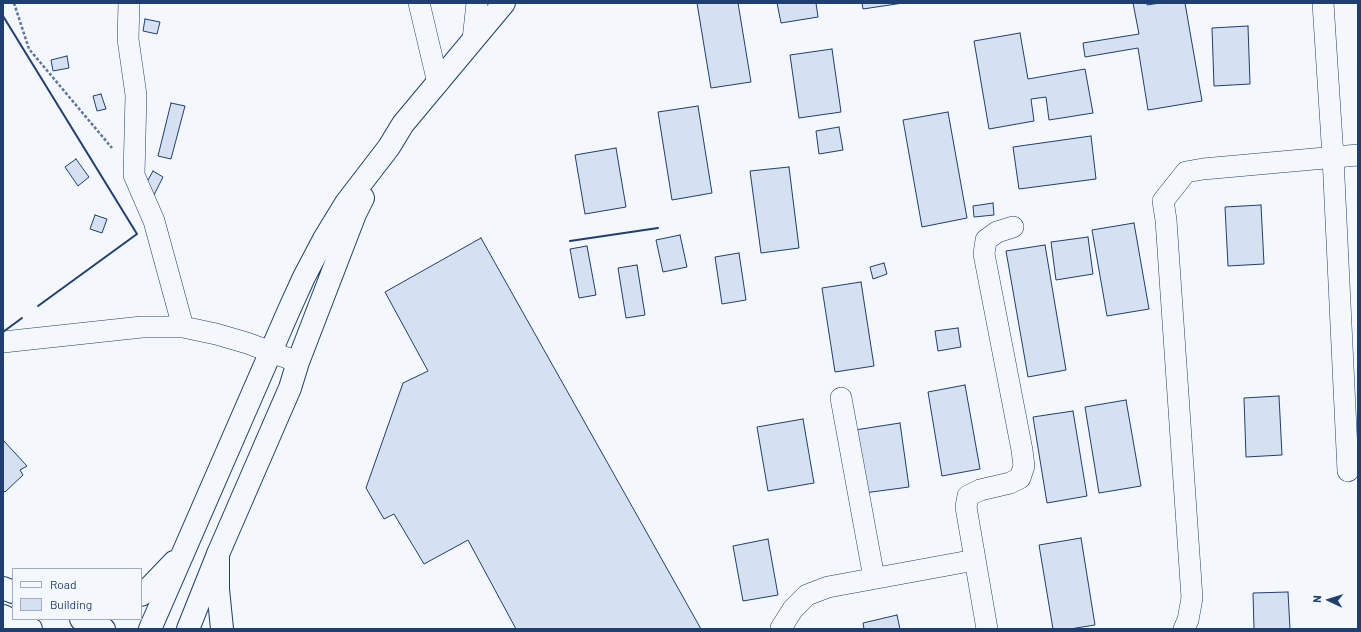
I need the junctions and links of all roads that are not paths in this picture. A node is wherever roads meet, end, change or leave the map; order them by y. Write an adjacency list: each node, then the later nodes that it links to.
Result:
1 (129, 3): 12 (street)
2 (419, 3): 7 (street)
3 (477, 3): 6 (street)
4 (504, 3): 6 (main road)
5 (1324, 3): 10 (street)
6 (473, 40): 7 (main road)
7 (438, 83): 8 (main road)
8 (389, 147): 14 (main road); 15 (main road)
9 (1358, 155): 10 (street)
10 (1333, 157): 17 (street); 32 (street)
11 (1013, 227): 20 (street)
12 (183, 327): 13 (street); 14 (street)
13 (3, 342)
14 (271, 353): 15 (street); 18 (main road)
15 (298, 362): 19 (main road)
16 (841, 398): 21 (street)
17 (1348, 471)
18 (184, 552): 22 (main road); 28 (main road)
19 (218, 554): 29 (main road); 30 (main road)
20 (975, 560): 21 (street); 31 (street)
21 (874, 578): 25 (street)
22 (142, 594)
23 (3, 616): 26 (main road)
24 (83, 620): 27 (main road)
25 (781, 628)
26 (31, 629)
27 (104, 629)
28 (150, 629)
29 (188, 629)
30 (222, 629)
31 (987, 629)
32 (1184, 629)

